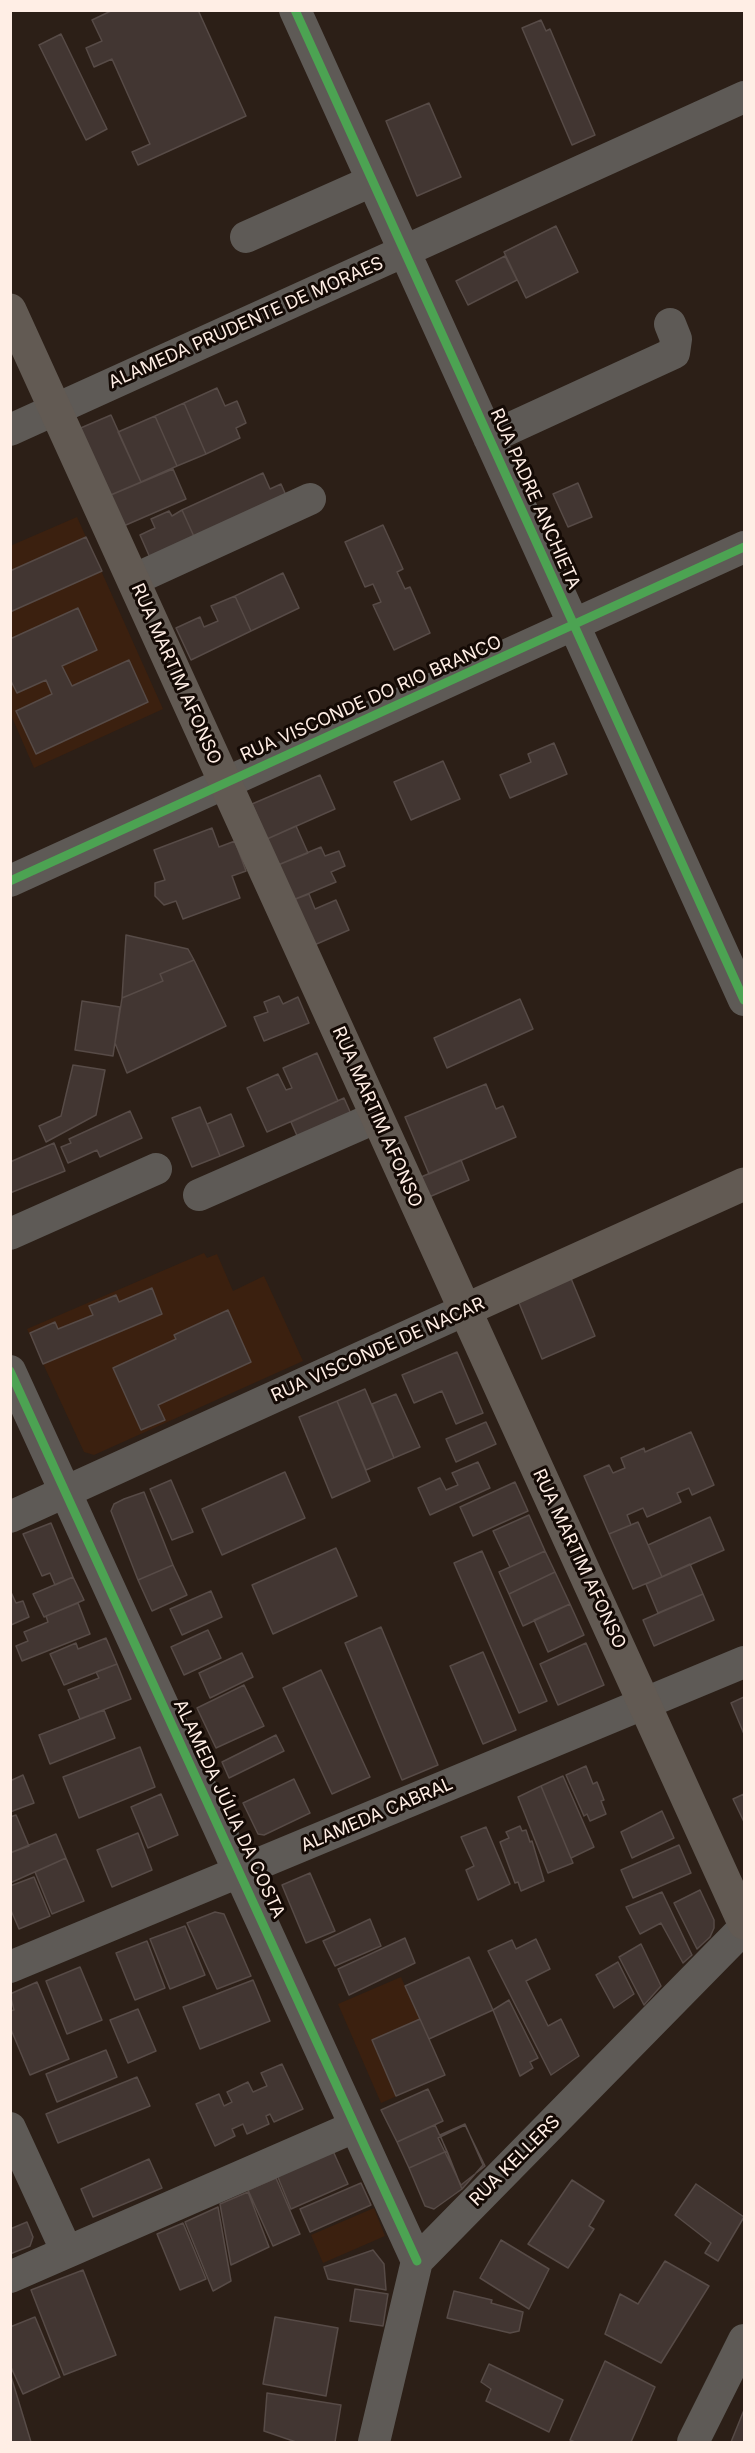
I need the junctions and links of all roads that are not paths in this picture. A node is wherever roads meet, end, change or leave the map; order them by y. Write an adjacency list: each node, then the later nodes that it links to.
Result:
1 (295, 10): 3 (street, RUA PADRE ANCHIETA)
2 (744, 97): 5 (street, ALAMEDA PRUDENTE DE MORAES)
3 (372, 181): 4 (street); 5 (street, RUA PADRE ANCHIETA)
4 (246, 237)
5 (404, 251): 8 (street, ALAMEDA PRUDENTE DE MORAES); 10 (street, RUA PADRE ANCHIETA)
6 (10, 310): 8 (main road, RUA MARTIM AFONSO)
7 (670, 324): 10 (street)
8 (56, 410): 9 (street, ALAMEDA PRUDENTE DE MORAES); 14 (main road, RUA MARTIM AFONSO)
9 (10, 430)
10 (489, 438): 15 (street, RUA PADRE ANCHIETA)
11 (310, 499): 14 (street)
12 (744, 547): 15 (street, RUA VISCONDE DO RIO BRANCO)
13 (191, 568): 14 (street)
14 (136, 586): 16 (main road, RUA MARTIM AFONSO)
15 (574, 625): 16 (street, RUA VISCONDE DO RIO BRANCO); 18 (street, RUA PADRE ANCHIETA)
16 (225, 783): 17 (street, RUA VISCONDE DO RIO BRANCO); 19 (main road, RUA MARTIM AFONSO)
17 (10, 881)
18 (744, 1000)
19 (378, 1117): 22 (street); 24 (main road, RUA MARTIM AFONSO)
20 (156, 1169): 23 (street)
21 (744, 1184): 24 (main road, RUA VISCONDE DE NACAR)
22 (200, 1196)
23 (10, 1234)
24 (465, 1310): 26 (street, RUA VISCONDE DE NACAR); 29 (main road, RUA MARTIM AFONSO)
25 (10, 1371): 26 (street, ALAMEDA JÚLIA DA COSTA)
26 (66, 1492): 27 (street, RUA VISCONDE DE NACAR); 30 (street, ALAMEDA JÚLIA DA COSTA)
27 (10, 1517)
28 (744, 1662): 29 (street, ALAMEDA CABRAL)
29 (644, 1703): 30 (street, ALAMEDA CABRAL); 31 (main road, RUA MARTIM AFONSO)
30 (239, 1872): 33 (street, ALAMEDA CABRAL); 34 (street, ALAMEDA JÚLIA DA COSTA)
31 (744, 1923)
32 (744, 1928): 37 (street, RUA KELLERS)
33 (10, 1967)
34 (354, 2127): 36 (street); 37 (street, ALAMEDA JÚLIA DA COSTA)
35 (10, 2128): 36 (street)
36 (67, 2252): 38 (street)
37 (417, 2261): 40 (street)
38 (10, 2277)
39 (744, 2340): 41 (street)
40 (374, 2442)
41 (693, 2442)

